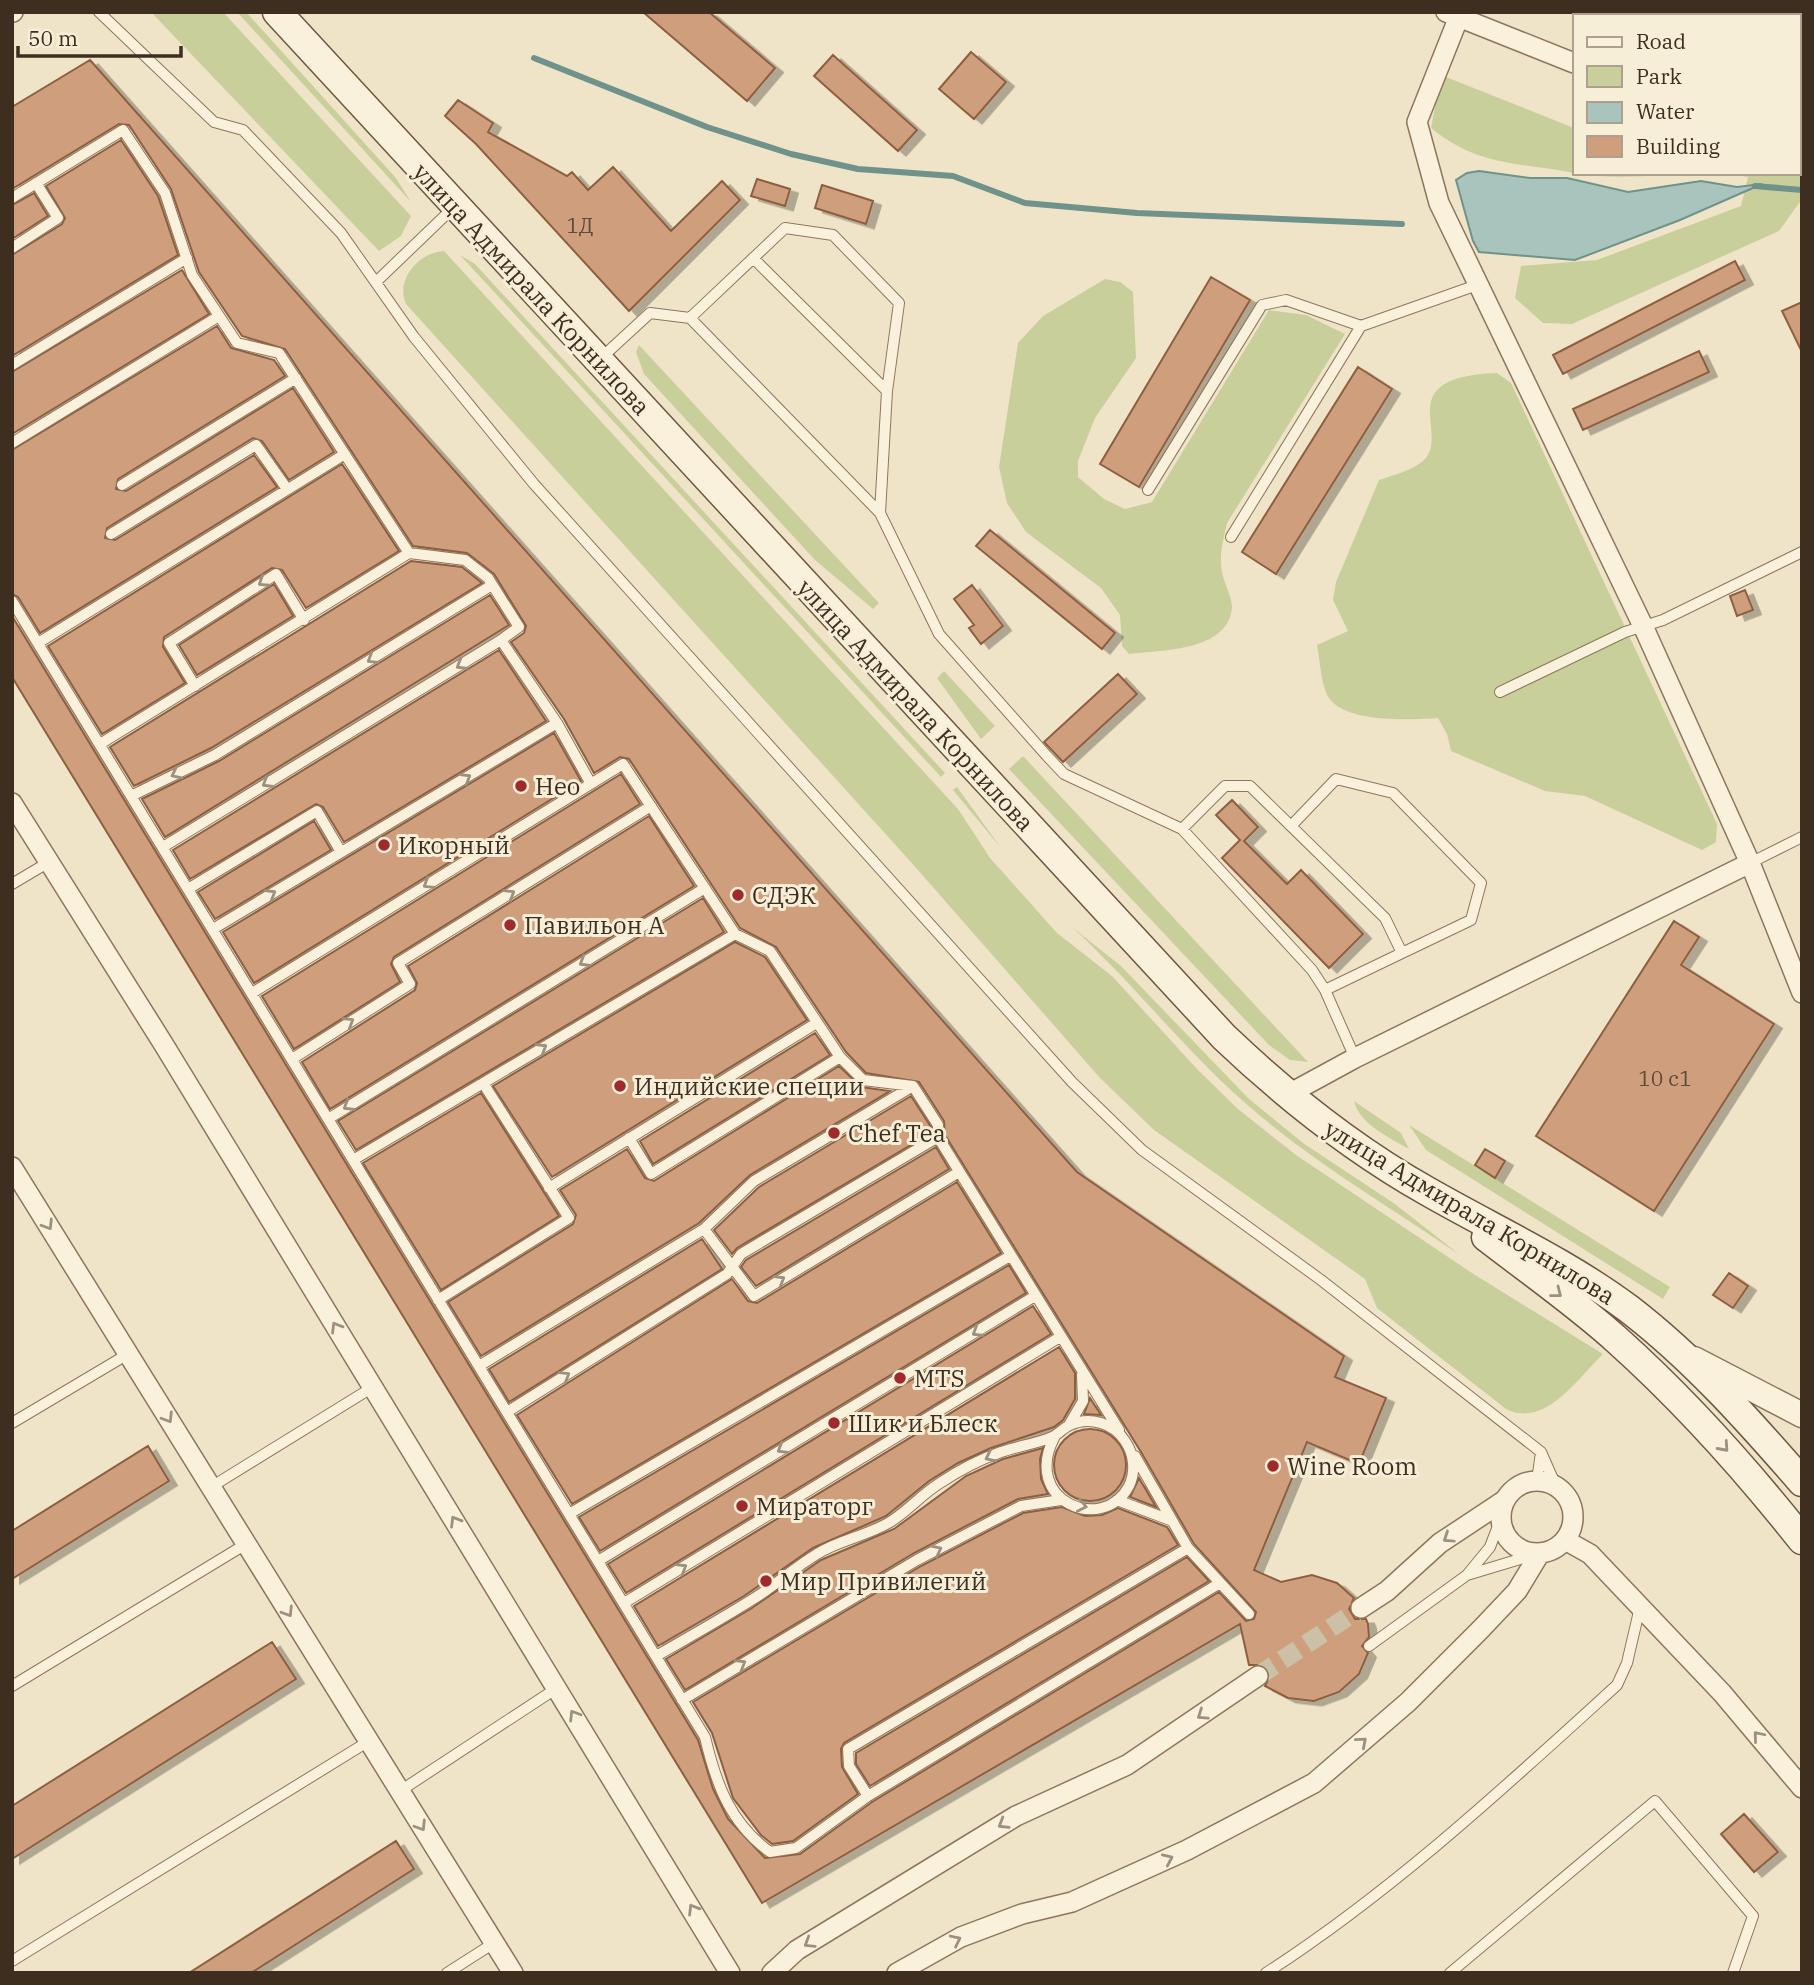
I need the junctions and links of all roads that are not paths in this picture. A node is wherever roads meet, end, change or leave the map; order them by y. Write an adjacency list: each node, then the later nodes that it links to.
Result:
1 (99, 12): 11 (lane)
2 (277, 12): 7 (main road, улица Адмирала Корнилова)
3 (1452, 16): 4 (street); 12 (street)
4 (1573, 63)
5 (36, 183): 6 (lane); 8 (lane); 9 (lane)
6 (12, 198)
7 (455, 206): 11 (lane); 16 (main road, улица Адмирала Корнилова)
8 (12, 248)
9 (187, 258): 13 (lane); 17 (lane)
10 (753, 258): 14 (lane); 19 (lane); 19 (lane)
11 (377, 281): 93 (lane)
12 (1477, 285): 15 (lane); 33 (street)
13 (219, 316): 18 (lane); 20 (lane)
14 (690, 318): 16 (lane); 25 (lane)
15 (1361, 326): 24 (lane); 27 (lane)
16 (598, 361): 66 (main road, улица Адмирала Корнилова)
17 (12, 365)
18 (296, 378): 21 (lane); 22 (lane)
19 (887, 391): 25 (lane)
20 (12, 443)
21 (345, 454): 23 (lane); 29 (lane)
22 (122, 485)
23 (287, 489): 26 (lane); 35 (lane)
24 (1149, 490)
25 (880, 513): 45 (lane)
26 (111, 534)
27 (1231, 537)
28 (1802, 552): 33 (lane)
29 (409, 553): 30 (lane); 32 (lane)
30 (492, 585): 34 (lane); 41 (lane, one-way to 41)
31 (12, 601): 35 (lane)
32 (304, 620): 36 (lane); 36 (lane, one-way to 36)
33 (1643, 626): 37 (lane); 50 (street)
34 (500, 640): 38 (lane); 47 (lane, one-way to 47)
35 (38, 643): 39 (lane)
36 (195, 686): 39 (lane)
37 (1500, 692)
38 (557, 723): 40 (lane); 48 (lane, one-way to 38)
39 (100, 744): 41 (lane)
40 (591, 784): 43 (lane); 58 (lane, one-way to 58)
41 (131, 796): 47 (lane)
42 (12, 803): 49 (street)
43 (651, 806): 52 (lane); 63 (lane, one-way to 43)
44 (1291, 826): 45 (lane); 56 (lane); 56 (lane)
45 (1182, 829): 57 (lane)
46 (1802, 838): 50 (lane)
47 (163, 848): 53 (lane)
48 (341, 852): 53 (lane); 54 (lane, one-way to 48)
49 (49, 862): 51 (lane); 85 (street, one-way to 49)
50 (1750, 863): 59 (street); 62 (street)
51 (12, 884)
52 (705, 888): 55 (lane); 67 (lane, one-way to 67)
53 (188, 889): 54 (lane)
54 (213, 929): 58 (lane)
55 (735, 934): 60 (lane); 64 (lane, one-way to 55)
56 (1402, 953): 57 (lane)
57 (1325, 990): 62 (lane)
58 (252, 993): 63 (lane)
59 (1802, 993)
60 (815, 1024): 61 (lane); 68 (lane)
61 (840, 1057): 65 (lane); 68 (lane)
62 (1355, 1058): 66 (street)
63 (292, 1059): 67 (lane)
64 (483, 1083): 70 (lane); 73 (lane)
65 (913, 1086): 69 (lane); 75 (lane)
66 (1287, 1095): 74 (main road, улица Адмирала Корнилова)
67 (328, 1119): 70 (lane)
68 (629, 1138): 73 (lane)
69 (938, 1138): 71 (lane); 77 (lane)
70 (353, 1160): 79 (lane)
71 (959, 1172): 76 (lane); 77 (lane, one-way to 71)
72 (14, 1174): 82 (street, one-way to 82)
73 (549, 1188): 79 (lane)
74 (1426, 1191): 81 (main road, улица Адмирала Корнилова); 104 (main road, one-way to 104)
75 (704, 1229): 77 (lane); 83 (lane)
76 (1010, 1256): 78 (lane); 101 (lane)
77 (734, 1265): 86 (lane, one-way to 77)
78 (1035, 1296): 80 (lane); 108 (lane, one-way to 108)
79 (438, 1300): 83 (lane)
80 (1060, 1337): 84 (lane); 111 (lane, one-way to 80)
81 (1679, 1352): 87 (street); 95 (main road, улица Адмирала Корнилова)
82 (128, 1354): 88 (lane); 97 (street, one-way to 97)
83 (479, 1366): 86 (lane)
84 (1082, 1374): 89 (lane); 90 (lane)
85 (373, 1387): 97 (lane); 119 (street, one-way to 85)
86 (507, 1412): 101 (lane)
87 (1802, 1415)
88 (12, 1423)
89 (1069, 1425): 90 (lane); 91 (lane)
90 (1121, 1434): 92 (lane)
91 (1055, 1437): 98 (lane); 116 (lane, one-way to 116)
92 (1131, 1450): 99 (lane); 102 (lane)
93 (1541, 1452): 94 (lane); 96 (lane)
94 (1536, 1480): 96 (street); 100 (street)
95 (1802, 1482)
96 (1556, 1486): 103 (street)
97 (211, 1487): 105 (street)
98 (1061, 1500): 99 (lane, one-way to 99); 120 (lane, one-way to 98)
99 (1117, 1500): 102 (lane)
100 (1503, 1509): 107 (street); 109 (lane); 113 (street, one-way to 113)
101 (569, 1514): 108 (lane)
102 (1171, 1521): 106 (lane)
103 (1566, 1540): 107 (street); 112 (street)
104 (1801, 1540)
105 (246, 1544): 118 (lane); 121 (street, one-way to 121)
106 (1188, 1548): 110 (lane); 124 (lane)
107 (1540, 1553): 109 (lane); 131 (street, one-way to 107)
108 (598, 1561): 111 (lane)
109 (1467, 1575): 115 (lane)
110 (1220, 1583): 114 (lane); 124 (lane)
111 (624, 1603): 116 (lane)
112 (1640, 1607): 122 (street, one-way to 112); 132 (lane)
113 (1361, 1608)
114 (1249, 1614)
115 (1369, 1646)
116 (656, 1656): 120 (lane)
117 (1258, 1676): 130 (street, one-way to 130)
118 (12, 1686)
119 (557, 1688): 123 (lane); 129 (street, one-way to 119)
120 (682, 1700): 124 (lane)
121 (369, 1741): 123 (street); 126 (lane)
122 (1802, 1788)
123 (400, 1791): 125 (street, one-way to 125)
124 (868, 1797)
125 (494, 1943): 127 (lane); 128 (street)
126 (12, 1961)
127 (447, 1973)
128 (513, 1973)
129 (730, 1973)
130 (772, 1973)
131 (897, 1973)
132 (1266, 1973)
133 (1450, 1973): 134 (lane)
134 (1732, 1973)

